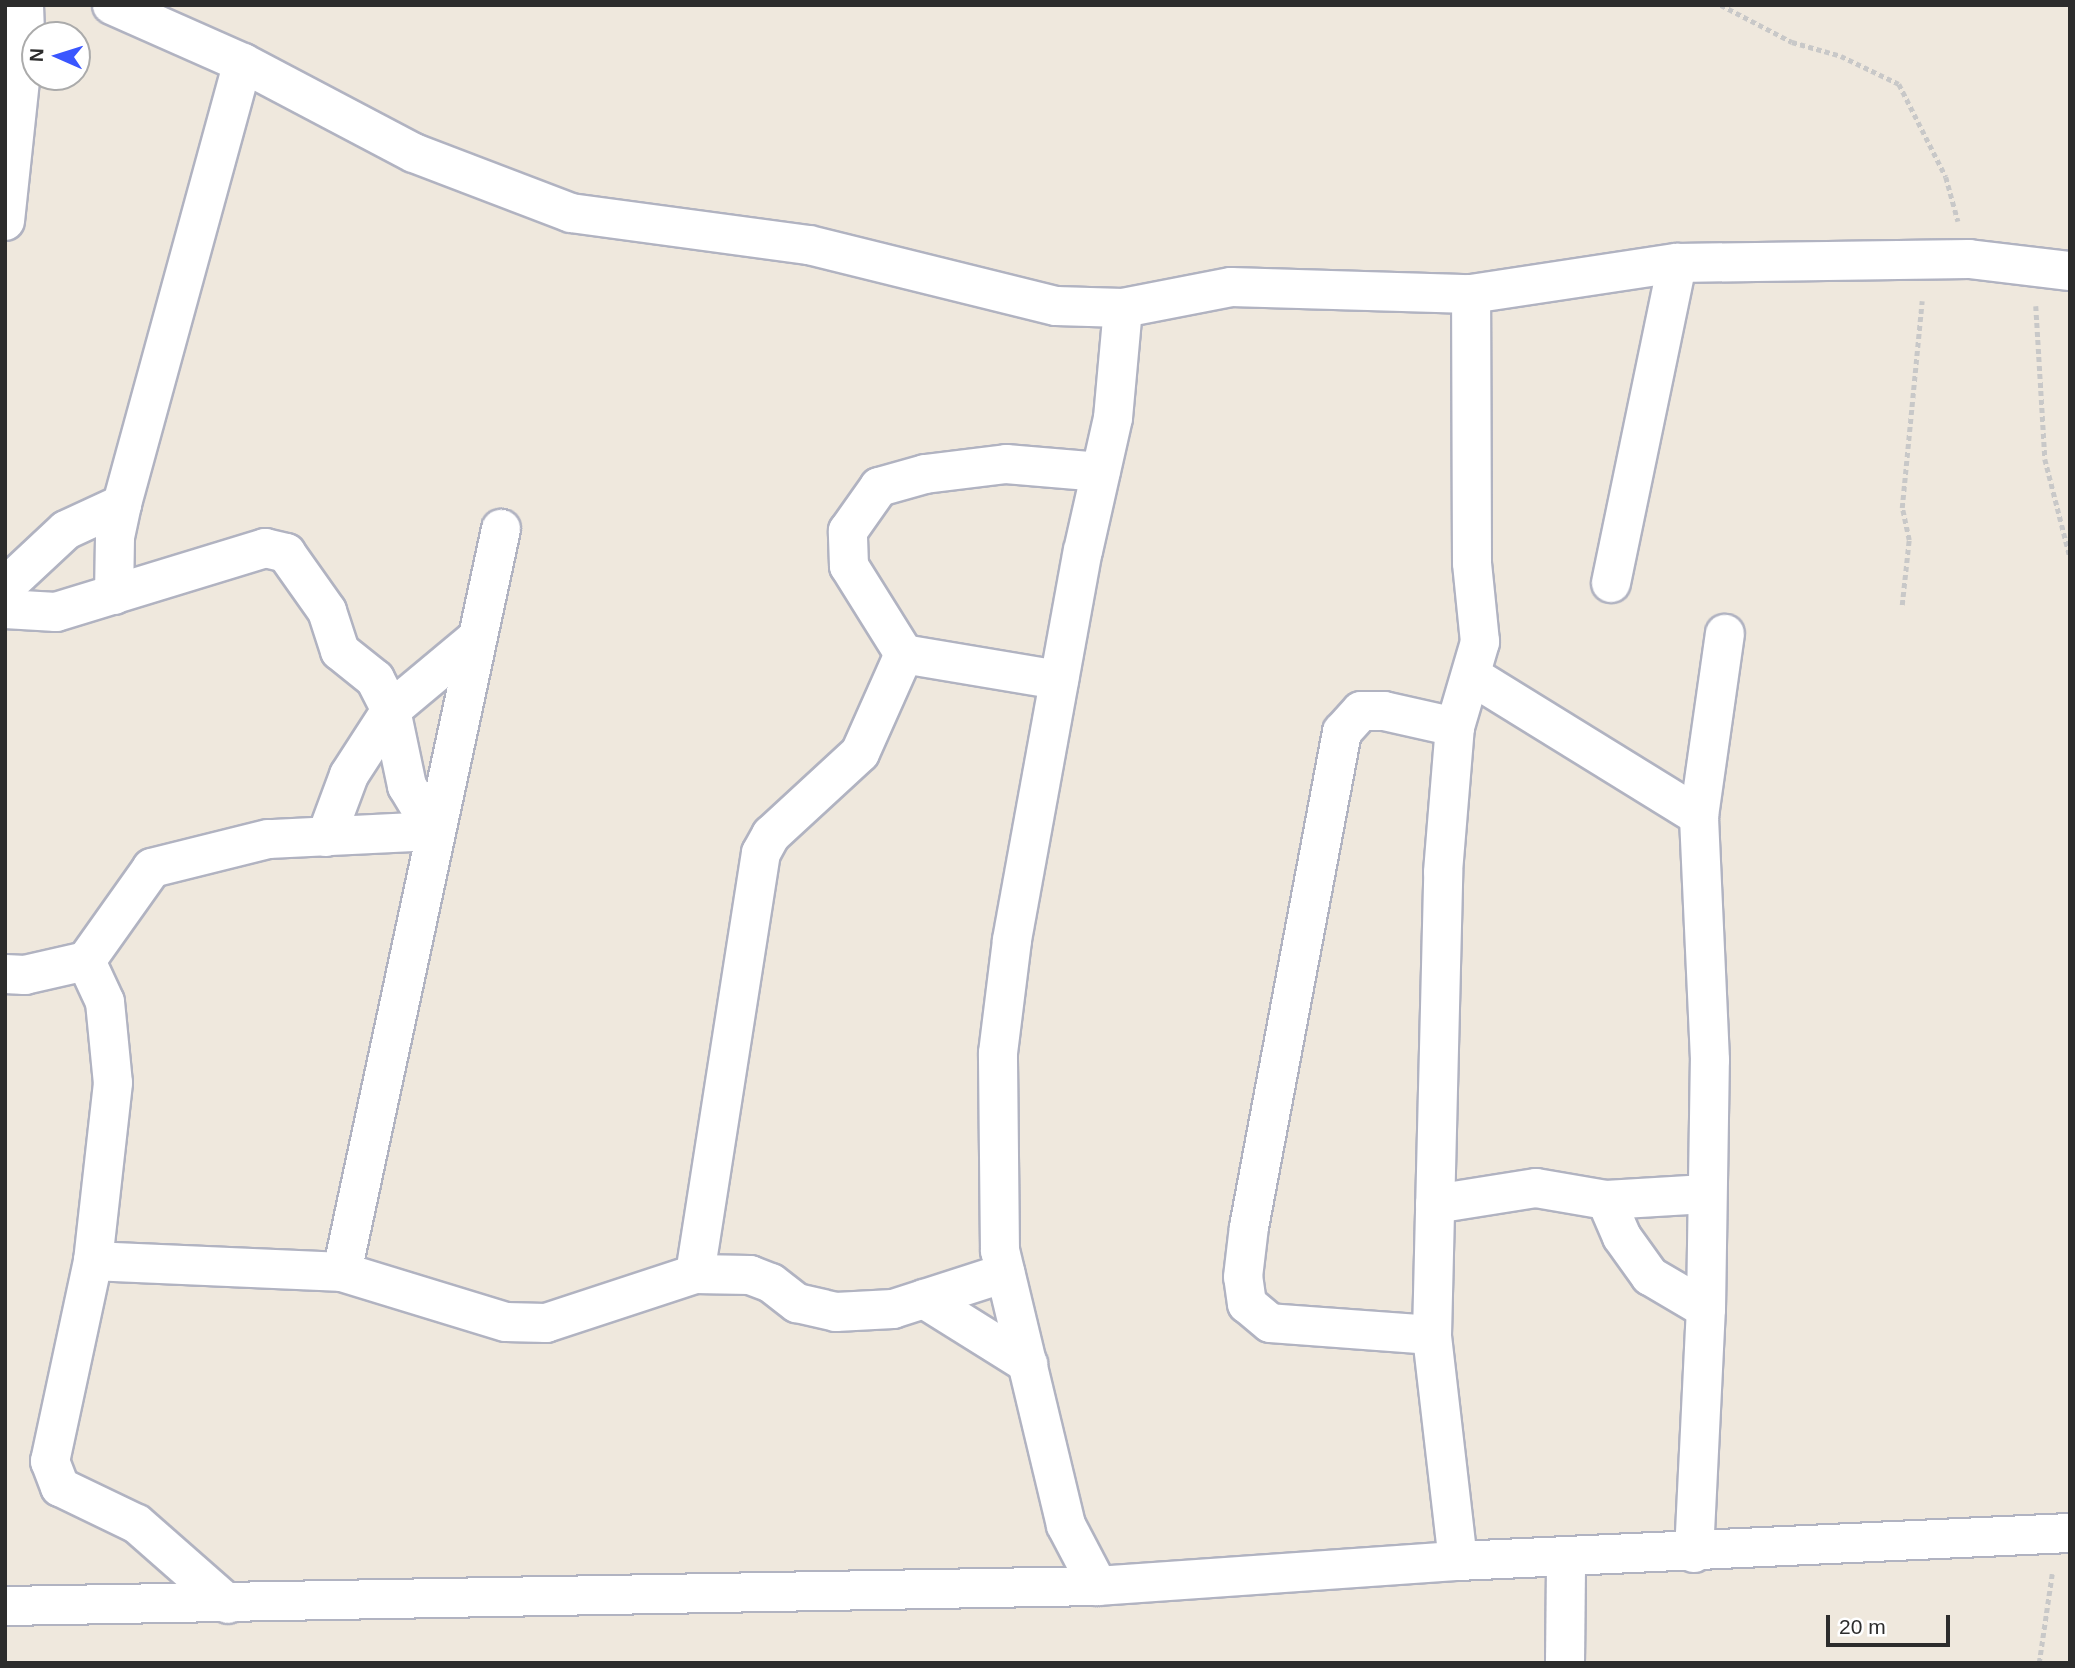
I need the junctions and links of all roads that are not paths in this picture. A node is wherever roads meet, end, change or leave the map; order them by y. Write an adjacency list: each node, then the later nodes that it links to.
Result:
1 (24, 5): 4 (street)
2 (112, 5): 3 (street)
3 (243, 63): 8 (street); 10 (street)
4 (5, 221)
5 (1676, 263): 6 (street); 7 (street); 12 (street)
6 (2052, 267)
7 (1471, 294): 8 (street); 19 (street)
8 (1123, 308): 9 (street)
9 (1101, 472): 18 (street); 20 (street)
10 (122, 504): 13 (street); 14 (street)
11 (501, 528): 17 (street)
12 (1611, 583)
13 (5, 587)
14 (114, 595): 15 (street); 21 (street)
15 (5, 609)
16 (1725, 634): 23 (street)
17 (477, 638): 21 (street); 24 (street)
18 (904, 654): 20 (street); 34 (street)
19 (1472, 676): 22 (street); 23 (street)
20 (1059, 680): 33 (street)
21 (391, 710): 24 (street); 25 (street)
22 (1455, 727): 30 (street); 37 (street)
23 (1699, 816): 28 (street)
24 (434, 831): 25 (street); 32 (street)
25 (326, 836): 26 (street)
26 (86, 961): 27 (street); 31 (street)
27 (5, 974)
28 (1706, 1194): 29 (street); 36 (street)
29 (1606, 1200): 30 (street); 36 (street)
30 (1435, 1205): 37 (street)
31 (93, 1261): 32 (street); 44 (street)
32 (342, 1272): 34 (street)
33 (1005, 1273): 35 (street); 38 (street)
34 (695, 1274): 35 (street)
35 (924, 1299): 38 (street)
36 (1706, 1309): 40 (street)
37 (1432, 1335): 42 (street)
38 (1028, 1364): 43 (street)
39 (2061, 1534): 40 (street)
40 (1694, 1553): 41 (street)
41 (1566, 1559): 42 (street); 46 (street)
42 (1458, 1561): 43 (street)
43 (1098, 1586): 44 (street)
44 (228, 1604): 45 (street)
45 (5, 1605)
46 (1564, 1663)

